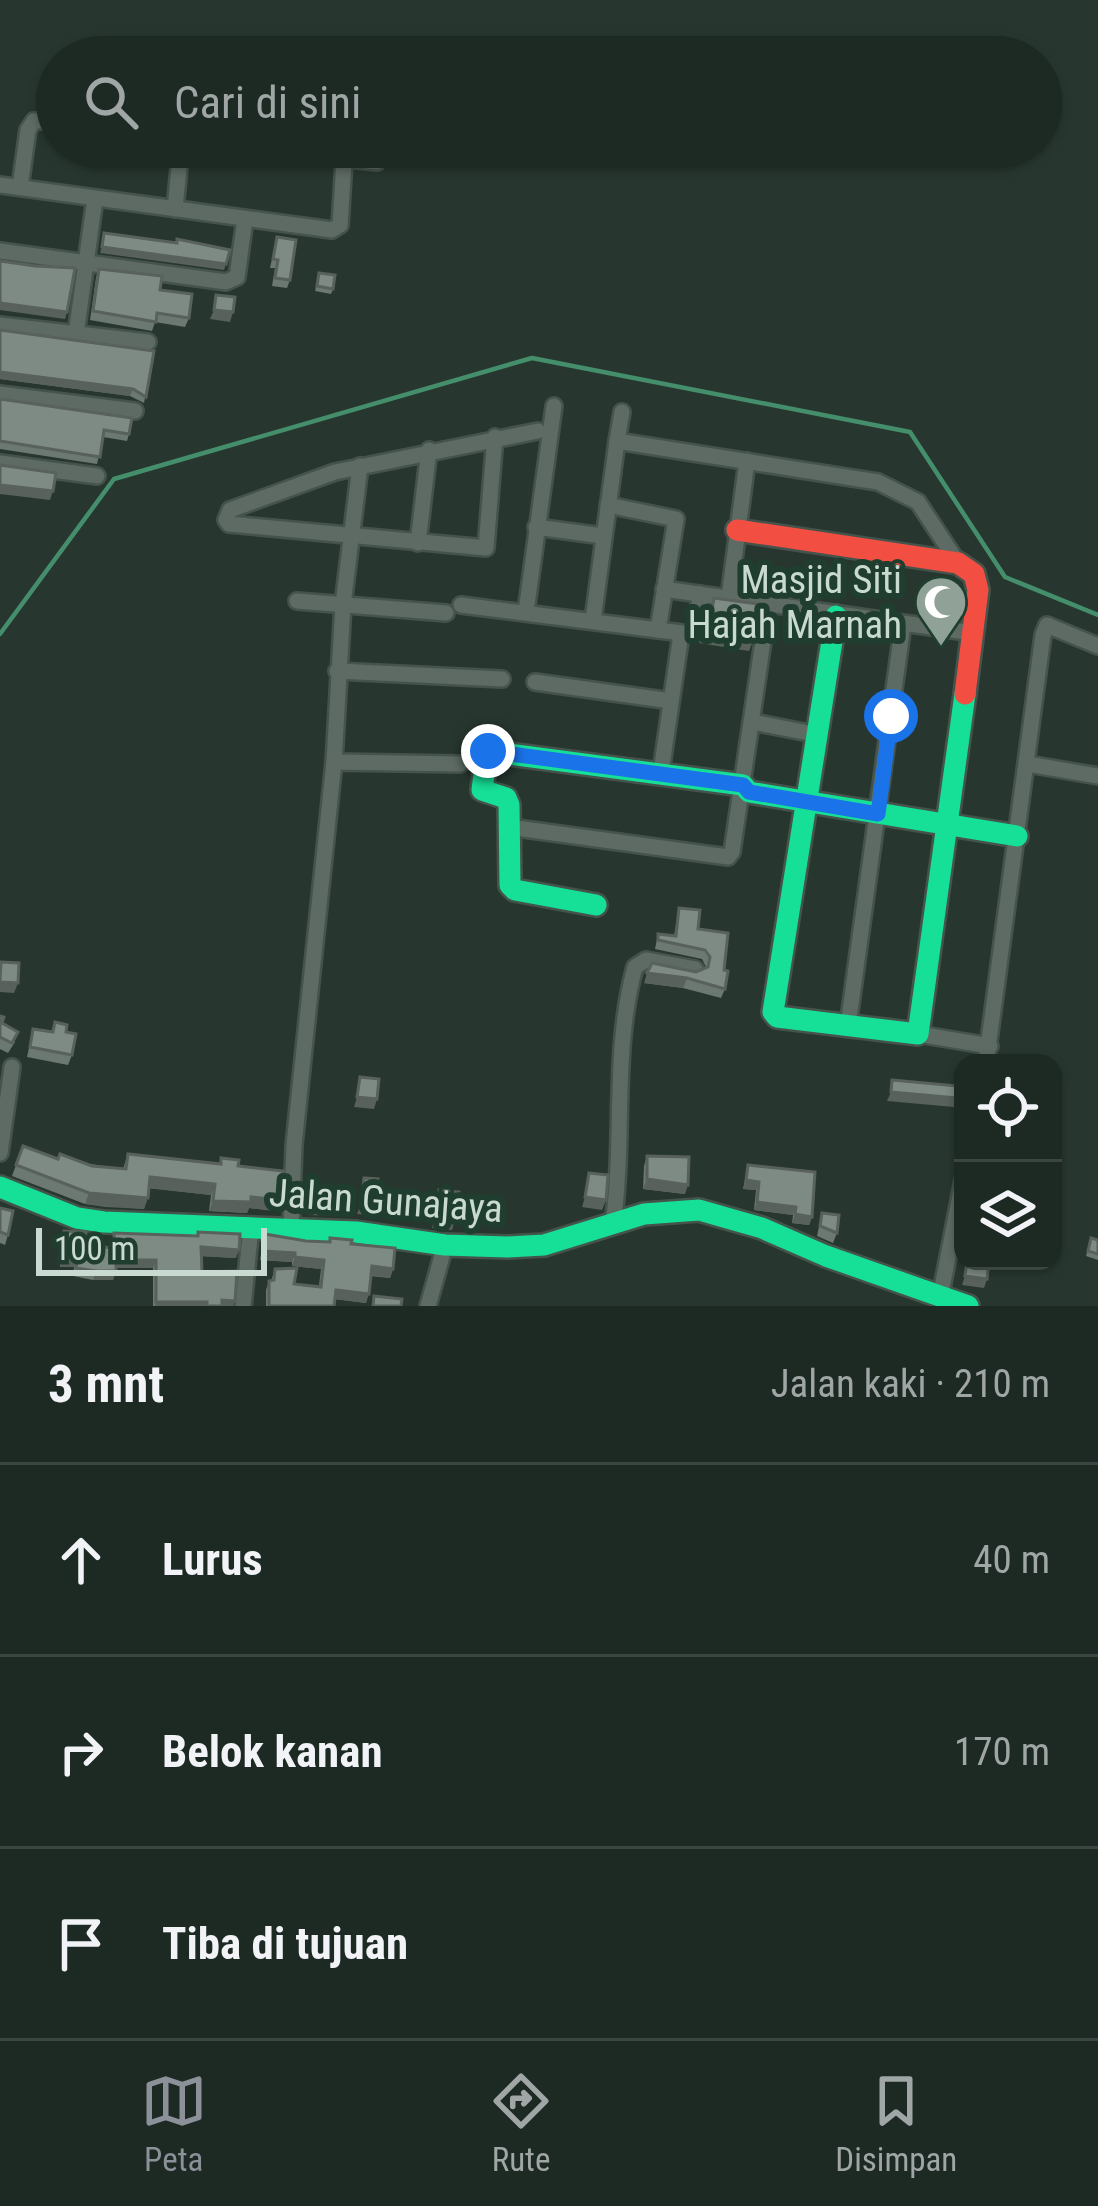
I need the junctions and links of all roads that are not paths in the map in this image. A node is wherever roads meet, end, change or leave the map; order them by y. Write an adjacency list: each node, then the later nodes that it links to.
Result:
1 (36, 122): 5 (street)
2 (179, 168): 7 (street)
3 (344, 168): 8 (street)
4 (0, 185): 5 (street)
5 (20, 187): 6 (street)
6 (95, 199): 7 (street); 10 (street)
7 (175, 209): 8 (street)
8 (245, 219): 10 (street)
9 (0, 251): 10 (street)
10 (86, 265): 12 (street)
11 (0, 325): 12 (street)
12 (76, 334): 13 (street)
13 (148, 342)
14 (0, 394): 16 (street)
15 (554, 406): 27 (street)
16 (135, 411)
17 (622, 412): 20 (street)
18 (538, 431): 19 (street)
19 (495, 437): 21 (street); 31 (street)
20 (617, 441): 22 (street); 26 (street)
21 (429, 450): 24 (street); 31 (street)
22 (747, 461): 28 (street); 32 (street)
23 (0, 463): 25 (street)
24 (360, 466): 29 (street); 29 (street)
25 (97, 476)
26 (608, 506): 30 (street); 33 (street)
27 (536, 527): 30 (street); 39 (street)
28 (737, 530): 32 (street); 35 (street)
29 (351, 536): 31 (street); 37 (street)
30 (603, 536): 41 (street)
31 (418, 543)
32 (958, 562): 44 (street)
33 (664, 589): 34 (street); 43 (street)
34 (700, 594): 35 (street); 45 (street)
35 (729, 598): 38 (street)
36 (297, 601): 37 (street)
37 (344, 605): 39 (street); 47 (street)
38 (768, 607): 40 (street); 51 (street)
39 (526, 612): 41 (street)
40 (836, 616): 42 (street); 52 (street)
41 (593, 620): 43 (street)
42 (903, 624): 44 (street); 60 (street)
43 (658, 630): 45 (street)
44 (973, 633): 61 (street)
45 (681, 634): 50 (street)
46 (1098, 646): 55 (street)
47 (338, 671): 48 (street); 53 (street)
48 (502, 679)
49 (535, 682): 50 (street)
50 (670, 701): 56 (street)
51 (752, 722): 52 (street); 58 (street)
52 (819, 734): 59 (street)
53 (334, 761): 54 (street); 75 (street)
54 (460, 764)
55 (1028, 764): 57 (street); 63 (street)
56 (661, 772): 58 (street); 62 (street)
57 (1098, 776)
58 (743, 785): 59 (street); 62 (street)
59 (809, 804): 60 (street); 66 (street)
60 (878, 814): 61 (street); 66 (street)
61 (946, 824): 63 (street); 67 (street)
62 (509, 827): 64 (street)
63 (1017, 836): 68 (street)
64 (596, 905)
65 (695, 970): 72 (street)
66 (848, 1026): 67 (street)
67 (918, 1034): 68 (street)
68 (988, 1054)
69 (12, 1067): 70 (street)
70 (0, 1153)
71 (0, 1186): 74 (street, Jalan Gunajaya)
72 (613, 1223): 76 (street, Jalan Gunajaya); 77 (street, Jalan Gunajaya)
73 (954, 1226): 77 (street)
74 (251, 1227): 75 (street, Jalan Gunajaya); 78 (street)
75 (291, 1229): 76 (street, Jalan Gunajaya)
76 (445, 1245): 79 (street)
77 (940, 1298): 80 (street, Jalan Gunajaya)
78 (243, 1306)
79 (428, 1306)
80 (968, 1306)

